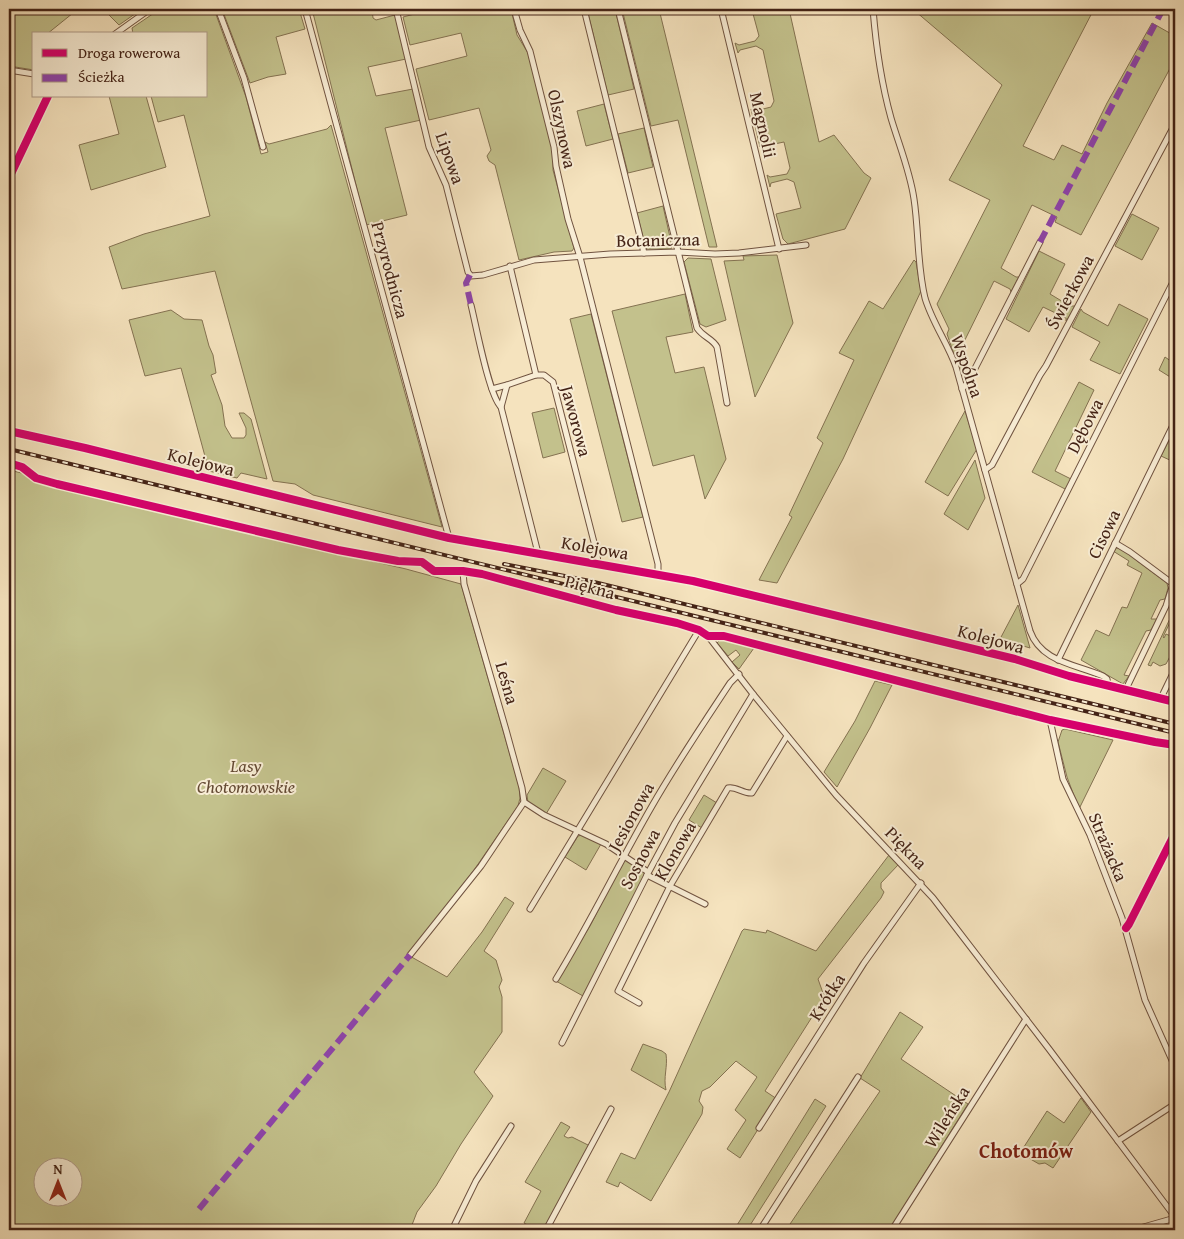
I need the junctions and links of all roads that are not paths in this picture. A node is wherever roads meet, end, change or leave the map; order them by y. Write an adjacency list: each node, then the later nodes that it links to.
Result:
1 (150, 9): 10 (street)
2 (218, 9): 15 (street)
3 (305, 9): 35 (street, Przyrodnicza)
4 (396, 9): 23 (street, Lipowa)
5 (514, 9): 22 (street, Olszynowa)
6 (584, 9): 21 (street)
7 (618, 9): 20 (street)
8 (721, 9): 19 (street, Magnolii)
9 (873, 9): 29 (street, Wspólna)
10 (117, 32)
11 (9, 70): 12 (street)
12 (32, 74)
13 (47, 98): 16 (street)
14 (1175, 124): 34 (street, Świerkowa)
15 (263, 147)
16 (9, 178)
17 (1040, 242): 29 (street)
18 (806, 245): 19 (street, Botaniczna)
19 (779, 249): 20 (street, Botaniczna)
20 (678, 252): 21 (street, Botaniczna); 30 (street)
21 (644, 253): 22 (street, Botaniczna)
22 (580, 257): 23 (street, Botaniczna); 40 (street, Olszynowa)
23 (510, 266): 26 (street, Jaworowa)
24 (1175, 278): 42 (street, Dębowa)
25 (471, 305): 28 (street)
26 (536, 375): 27 (street); 38 (street, Jaworowa)
27 (507, 385): 28 (street); 31 (street)
28 (492, 389): 31 (street)
29 (962, 389): 34 (street, Wspólna)
30 (727, 403)
31 (501, 407): 37 (street)
32 (1175, 421): 36 (street, Cisowa)
33 (9, 431): 35 (street, Kolejowa)
34 (985, 470): 42 (street, Wspólna)
35 (448, 538): 37 (street, Kolejowa)
36 (1115, 543): 43 (street); 46 (street, Cisowa)
37 (538, 553): 38 (street, Kolejowa)
38 (598, 564): 40 (street, Kolejowa)
39 (463, 571): 44 (street, Piękna); 57 (street, Leśna)
40 (658, 573): 49 (street, Kolejowa)
41 (1175, 578): 43 (street)
42 (1016, 584): 46 (street, Wspólna)
43 (1173, 587): 50 (street)
44 (699, 630): 45 (street, Piękna); 58 (street)
45 (708, 636): 48 (street, Piękna); 54 (street)
46 (1058, 660): 49 (street, Wspólna)
47 (1175, 669): 52 (street)
48 (739, 674): 51 (street, Piękna); 60 (street, Jesionowa)
49 (1108, 686): 50 (street, Kolejowa)
50 (1126, 689): 52 (street, Kolejowa)
51 (753, 694): 55 (street, Piękna); 61 (street, Sosnowa)
52 (1162, 698): 53 (street, Kolejowa)
53 (1175, 702)
54 (1050, 720): 56 (street); 66 (street, Strażacka)
55 (787, 736): 62 (street, Piękna); 63 (street, Klonowa)
56 (1175, 745)
57 (524, 802): 58 (street); 67 (street)
58 (579, 830): 60 (street); 65 (street)
59 (1175, 833): 66 (street)
60 (624, 856): 61 (street); 68 (street, Jesionowa)
61 (648, 873): 63 (street); 71 (street, Sosnowa)
62 (921, 883): 70 (street, Piękna); 77 (street, Krótka)
63 (670, 886): 64 (street); 69 (street, Klonowa)
64 (705, 904)
65 (530, 909)
66 (1126, 928): 72 (street, Strażacka)
67 (410, 955)
68 (556, 979)
69 (639, 1004)
70 (1026, 1019): 78 (street, Piękna); 83 (street, Wileńska)
71 (562, 1043)
72 (1175, 1067)
73 (858, 1077): 82 (street)
74 (1175, 1104): 78 (street)
75 (612, 1109): 81 (street)
76 (511, 1126): 80 (street)
77 (759, 1128)
78 (1118, 1141): 79 (street, Piękna)
79 (1175, 1218): 84 (street)
80 (452, 1230)
81 (546, 1230)
82 (760, 1230)
83 (892, 1230)
84 (1133, 1230)

